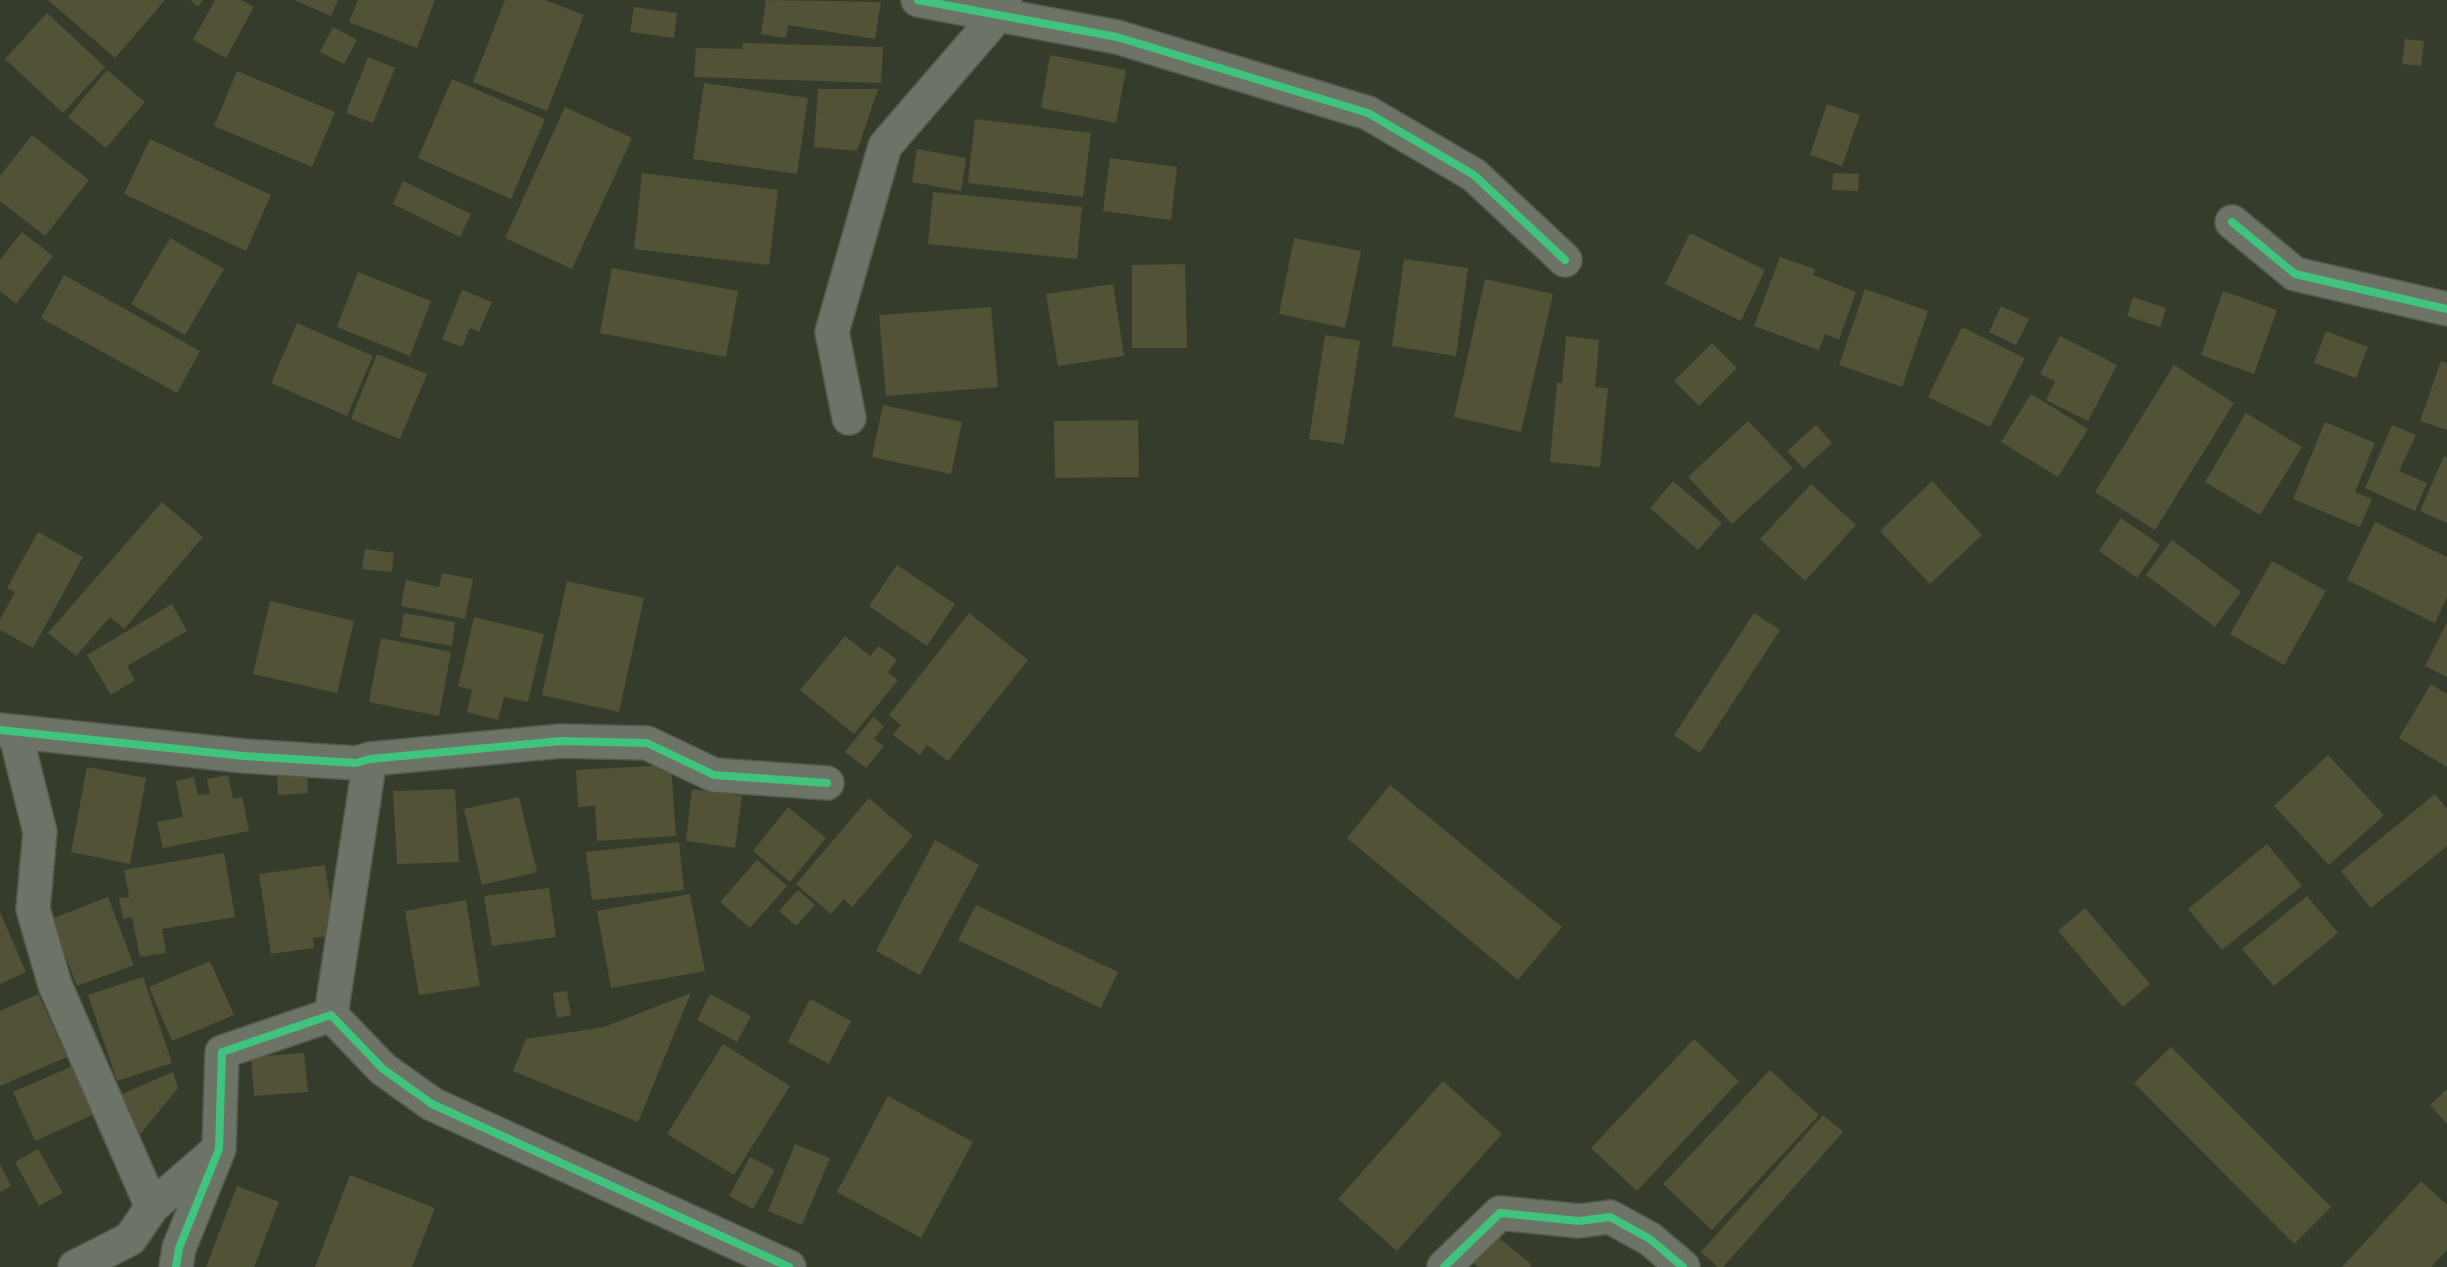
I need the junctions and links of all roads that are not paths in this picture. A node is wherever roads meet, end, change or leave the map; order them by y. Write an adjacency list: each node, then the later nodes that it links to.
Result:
1 (918, 0): 2 (street)
2 (1001, 8): 4 (street); 6 (street)
3 (2232, 222): 5 (street)
4 (1565, 260)
5 (2447, 309)
6 (849, 418)
7 (7, 731): 8 (street); 12 (street)
8 (370, 759): 9 (street); 10 (street)
9 (827, 783)
10 (331, 1015): 11 (street); 15 (street)
11 (219, 1149): 12 (street); 14 (street)
12 (152, 1207): 13 (street)
13 (75, 1267)
14 (176, 1267)
15 (789, 1267)
16 (1444, 1267): 17 (street)
17 (1683, 1267)

